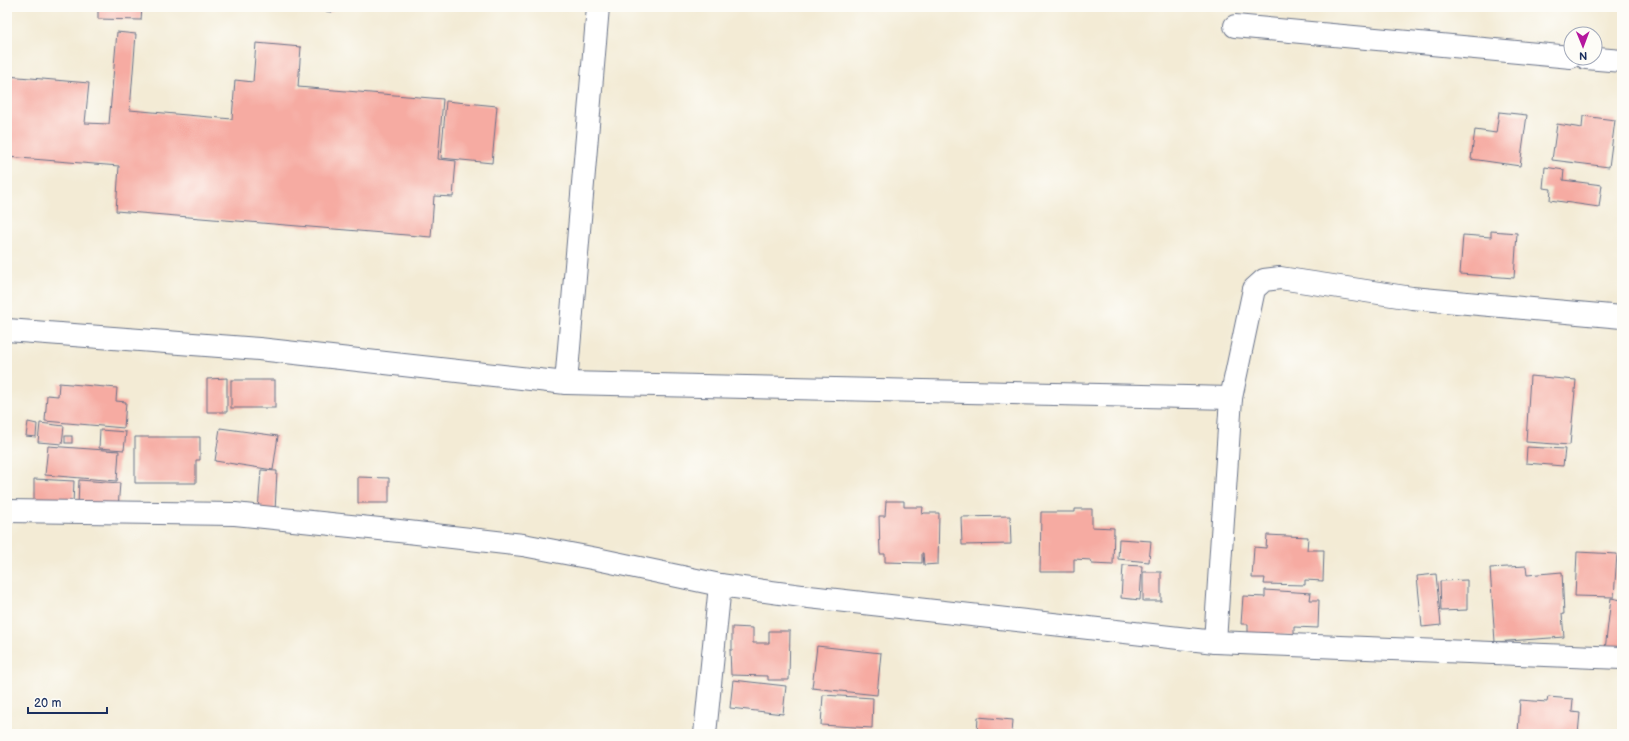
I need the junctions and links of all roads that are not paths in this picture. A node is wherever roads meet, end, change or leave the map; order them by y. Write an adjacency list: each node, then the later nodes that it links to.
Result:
1 (598, 7): 8 (street)
2 (1235, 26): 3 (street)
3 (1563, 56)
4 (1603, 59): 5 (street)
5 (1622, 61)
6 (1622, 317): 9 (street)
7 (7, 330): 8 (street)
8 (566, 383): 9 (street)
9 (1231, 398): 12 (street)
10 (7, 511): 11 (street)
11 (720, 585): 12 (street); 14 (street)
12 (1215, 642): 13 (street)
13 (1622, 658)
14 (705, 734)

